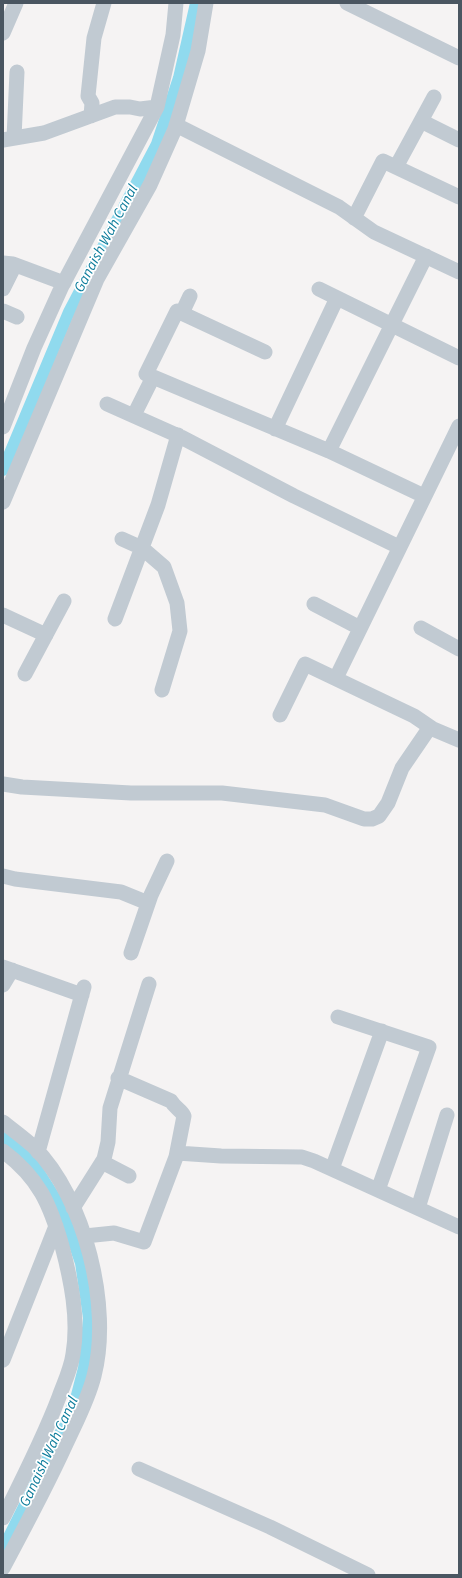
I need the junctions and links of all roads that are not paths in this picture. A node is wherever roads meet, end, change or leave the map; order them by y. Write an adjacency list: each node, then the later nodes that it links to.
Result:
1 (16, 3): 6 (street)
2 (104, 3): 11 (street)
3 (176, 3): 10 (street)
4 (206, 3): 13 (street)
5 (347, 3): 7 (street)
6 (3, 33)
7 (459, 58)
8 (17, 72): 14 (street)
9 (434, 97): 12 (street)
10 (157, 107): 11 (street); 22 (street)
11 (91, 116): 14 (street)
12 (420, 121): 15 (street); 16 (street)
13 (176, 125): 18 (street); 42 (street)
14 (8, 139)
15 (459, 140)
16 (396, 167): 17 (street); 18 (street)
17 (459, 198)
18 (354, 218): 19 (street)
19 (426, 256): 21 (street); 30 (street)
20 (9, 264): 22 (street); 23 (street)
21 (459, 272)
22 (64, 283): 37 (street)
23 (3, 289)
24 (319, 289): 26 (street)
25 (190, 296): 28 (street)
26 (337, 298): 30 (street); 38 (street)
27 (3, 311): 29 (street)
28 (182, 313): 31 (street); 33 (street)
29 (17, 316)
30 (392, 325): 32 (street); 40 (street)
31 (265, 352)
32 (459, 358)
33 (153, 377): 35 (street); 38 (street)
34 (107, 404): 35 (street)
35 (134, 416): 39 (street)
36 (458, 419): 41 (street)
37 (3, 427)
38 (275, 429): 40 (street)
39 (178, 435): 44 (street); 45 (street)
40 (329, 451): 41 (street)
41 (424, 496): 44 (street)
42 (3, 502)
43 (122, 539): 45 (street)
44 (399, 547): 50 (street)
45 (142, 548): 49 (street); 56 (street)
46 (64, 601): 52 (street)
47 (314, 604): 50 (street)
48 (3, 615): 52 (street)
49 (115, 619)
50 (360, 628): 55 (street)
51 (421, 628): 53 (street)
52 (46, 635): 54 (street)
53 (459, 649)
54 (25, 674)
55 (336, 678): 57 (street); 58 (street)
56 (162, 690)
57 (280, 715)
58 (433, 729): 59 (street); 60 (street)
59 (459, 740)
60 (3, 784)
61 (167, 861): 63 (street)
62 (3, 876): 63 (street)
63 (148, 903): 64 (street)
64 (131, 953)
65 (7, 968): 67 (street); 74 (street)
66 (149, 984): 70 (street)
67 (3, 985)
68 (338, 1017): 69 (street)
69 (382, 1032): 77 (street); 79 (street)
70 (118, 1078): 75 (street); 76 (street)
71 (447, 1115): 81 (street)
72 (3, 1122): 74 (street)
73 (3, 1151): 82 (street)
74 (38, 1152): 80 (street)
75 (177, 1153): 77 (street); 84 (street)
76 (102, 1162): 78 (street); 80 (street)
77 (332, 1169): 79 (street)
78 (129, 1176)
79 (378, 1190): 81 (street)
80 (74, 1208): 84 (street)
81 (418, 1208): 83 (street)
82 (56, 1226): 85 (street); 86 (street)
83 (459, 1227)
84 (84, 1236): 85 (street)
85 (87, 1344): 88 (street); 89 (street)
86 (3, 1360)
87 (140, 1469): 90 (street)
88 (3, 1518)
89 (3, 1568)
90 (368, 1575)

